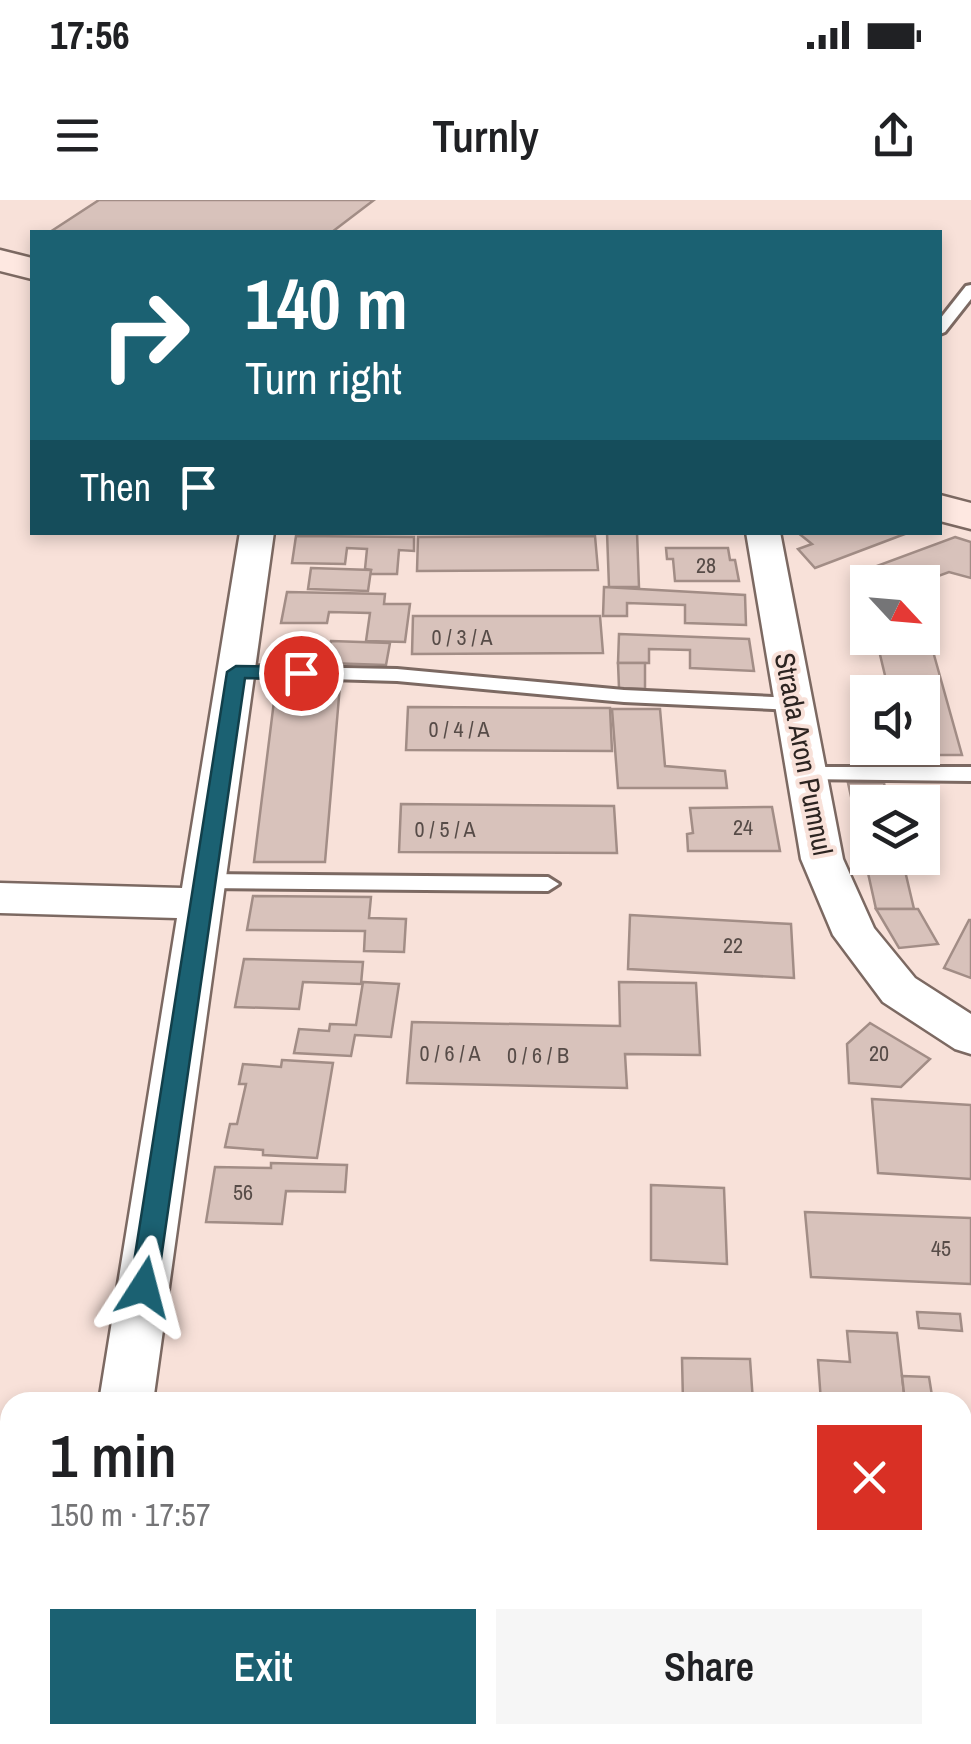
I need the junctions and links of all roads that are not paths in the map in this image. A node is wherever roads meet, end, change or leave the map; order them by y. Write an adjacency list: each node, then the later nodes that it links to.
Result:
1 (0, 260): 2 (main road)
2 (30, 268)
3 (971, 289): 4 (lane)
4 (942, 326)
5 (942, 509): 6 (main road)
6 (971, 516)
7 (258, 535): 9 (street)
8 (763, 535): 10 (street, Strada Aron Pumnul)
9 (236, 672): 10 (lane); 14 (street)
10 (794, 704): 11 (street, Strada Aron Pumnul)
11 (807, 774): 12 (lane); 16 (street, Strada Aron Pumnul)
12 (971, 774)
13 (548, 884): 14 (lane)
14 (203, 892): 15 (street); 17 (street)
15 (0, 898)
16 (971, 1037)
17 (128, 1392)

